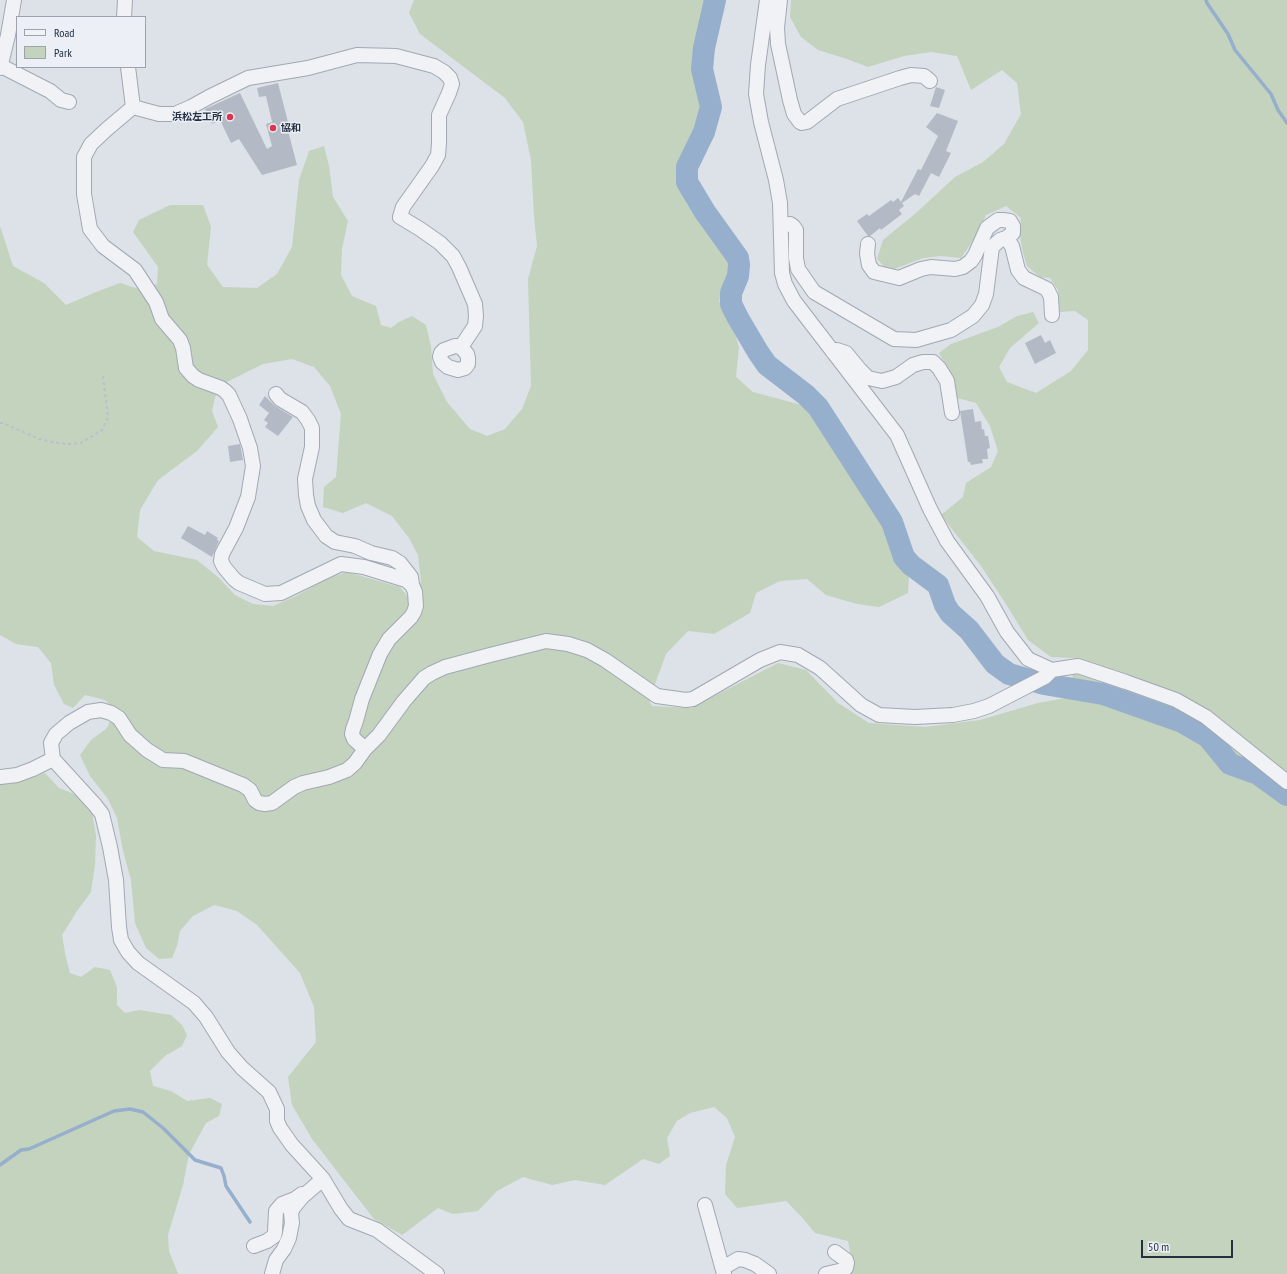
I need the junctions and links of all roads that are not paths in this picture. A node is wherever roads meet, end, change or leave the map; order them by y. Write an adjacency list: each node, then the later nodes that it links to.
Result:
1 (14, 0): 6 (street)
2 (125, 0): 5 (street)
3 (768, 0): 11 (street)
4 (780, 0): 8 (street)
5 (124, 16)
6 (0, 67): 9 (street)
7 (128, 68): 10 (street)
8 (930, 81)
9 (69, 102)
10 (133, 107): 15 (street); 19 (street)
11 (781, 225): 12 (street); 16 (street)
12 (1006, 238): 13 (street); 14 (street)
13 (868, 244)
14 (1052, 315)
15 (461, 347)
16 (833, 352): 18 (street); 20 (street)
17 (276, 394): 19 (street)
18 (952, 413)
19 (412, 585): 21 (street)
20 (1052, 670): 21 (street); 24 (street)
21 (365, 749): 22 (street)
22 (53, 760): 23 (street); 25 (street)
23 (0, 777)
24 (1287, 782)
25 (322, 1179): 26 (street); 32 (street)
26 (310, 1190): 28 (street); 31 (street)
27 (705, 1205): 30 (street)
28 (254, 1246)
29 (835, 1252): 34 (street)
30 (723, 1271): 33 (street)
31 (272, 1274)
32 (437, 1274)
33 (769, 1274)
34 (826, 1274)

